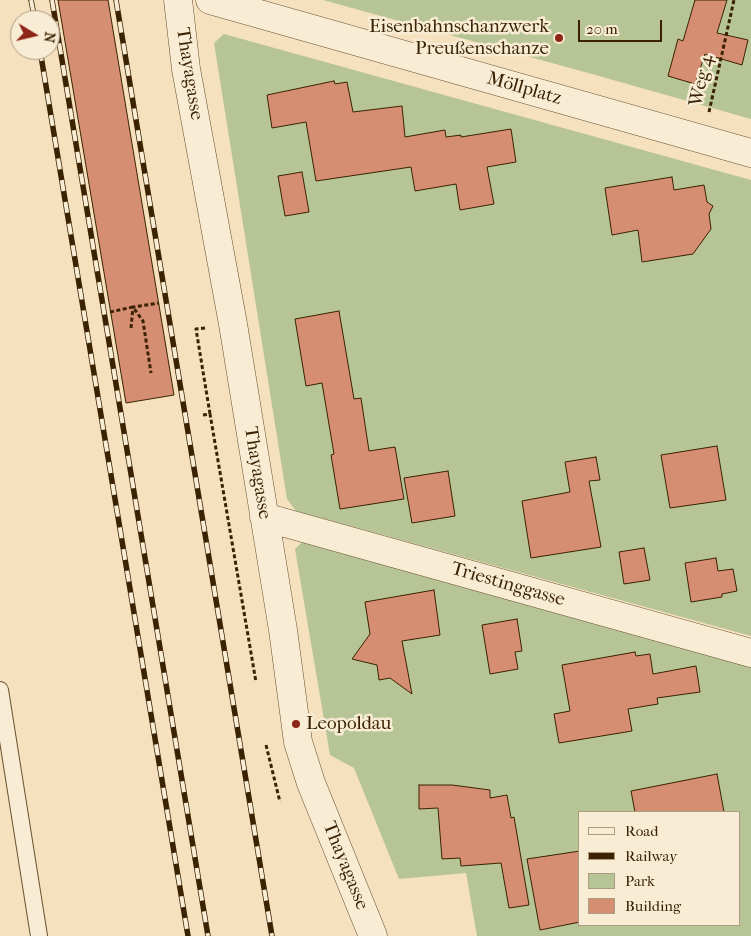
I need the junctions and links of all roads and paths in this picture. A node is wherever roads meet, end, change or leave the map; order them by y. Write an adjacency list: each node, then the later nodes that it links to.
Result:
1 (178, 0): 14 (street, Thayagasse)
2 (210, 0): 4 (street, Möllplatz)
3 (734, 0): 4 (path, Weg 4)
4 (702, 139): 5 (street, Möllplatz)
5 (751, 153)
6 (159, 303): 7 (path)
7 (133, 308): 8 (path); 9 (path); 11 (path)
8 (110, 312)
9 (131, 328)
10 (197, 340): 12 (path)
11 (151, 372)
12 (210, 414): 13 (path); 16 (path)
13 (203, 415)
14 (264, 517): 15 (street, Triestinggasse); 21 (street, Thayagasse)
15 (751, 653)
16 (256, 682)
17 (0, 690): 20 (lane)
18 (266, 745): 19 (path)
19 (280, 802)
20 (39, 936)
21 (373, 936)

